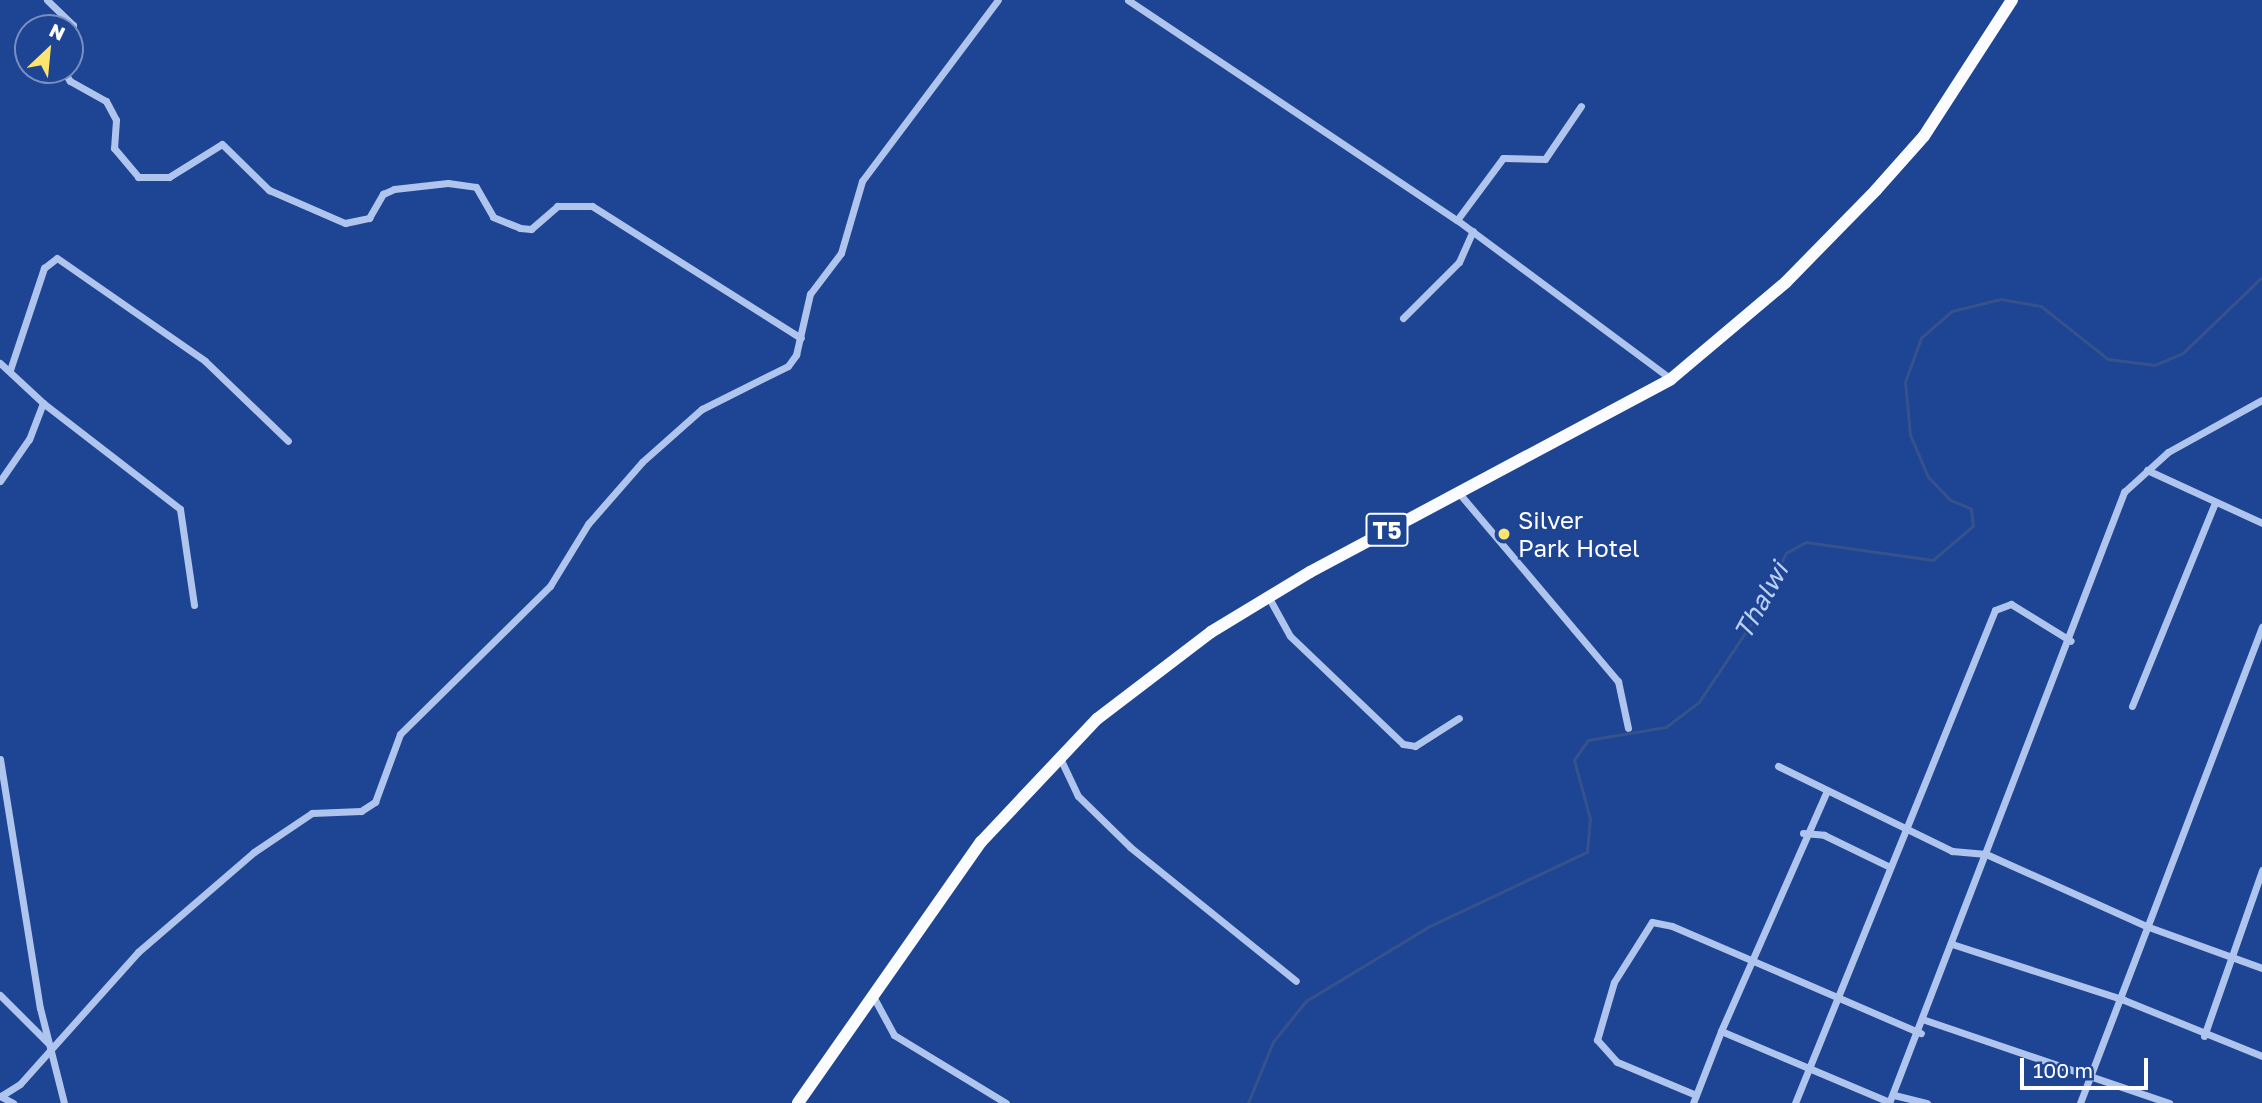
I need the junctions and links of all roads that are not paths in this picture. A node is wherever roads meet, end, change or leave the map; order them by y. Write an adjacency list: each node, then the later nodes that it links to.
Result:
1 (47, 0): 5 (street)
2 (998, 0): 11 (street)
3 (1128, 0): 8 (street)
4 (2012, 0): 14 (highway, T5)
5 (62, 14)
6 (82, 84): 11 (street)
7 (1581, 106): 8 (street)
8 (1457, 220): 9 (street)
9 (1473, 231): 10 (street); 14 (street)
10 (1403, 318)
11 (801, 338): 54 (street)
12 (0, 363): 13 (street)
13 (10, 370): 16 (street); 17 (street)
14 (1671, 379): 20 (highway, T5)
15 (2262, 400): 18 (street)
16 (43, 403): 19 (street); 24 (street)
17 (288, 442)
18 (2147, 470): 21 (street); 26 (street)
19 (0, 481)
20 (1457, 491): 23 (highway, T5); 29 (street)
21 (2214, 505): 22 (street); 27 (street)
22 (2262, 523)
23 (1269, 598): 28 (street); 30 (highway, T5)
24 (194, 605)
25 (2262, 627): 39 (street)
26 (2071, 641): 34 (street); 36 (street)
27 (2132, 706)
28 (1459, 718)
29 (1628, 728)
30 (1059, 757): 44 (street); 47 (highway, T5)
31 (0, 759): 53 (street)
32 (1778, 766): 33 (street)
33 (1826, 790): 34 (street); 35 (street)
34 (1906, 827): 36 (street); 37 (street)
35 (1804, 833): 37 (street); 42 (street)
36 (1986, 855): 39 (street); 40 (street)
37 (1890, 867): 46 (street)
38 (2262, 870): 41 (street)
39 (2146, 926): 41 (street); 48 (street)
40 (1952, 944): 48 (street); 49 (street)
41 (2230, 956): 43 (street); 52 (street)
42 (1752, 962): 46 (street); 50 (street); 59 (street)
43 (2262, 968)
44 (1296, 981)
45 (0, 995): 53 (street)
46 (1840, 997): 51 (street); 56 (street)
47 (874, 998): 63 (highway, T5); 64 (street)
48 (2118, 998): 52 (street); 57 (street)
49 (1925, 1020): 51 (street); 57 (street)
50 (1721, 1031): 56 (street); 59 (street)
51 (1921, 1033): 60 (street)
52 (2204, 1036): 55 (street)
53 (48, 1043): 54 (street)
54 (50, 1052): 58 (street); 62 (street)
55 (2262, 1056)
56 (1809, 1070): 60 (street); 65 (street)
57 (2090, 1079): 67 (street); 68 (street)
58 (0, 1096): 61 (street)
59 (1695, 1099)
60 (1891, 1100): 66 (street)
61 (13, 1103)
62 (64, 1103)
63 (798, 1103)
64 (1006, 1103)
65 (1795, 1103)
66 (1927, 1103)
67 (2080, 1103)
68 (2169, 1103)

